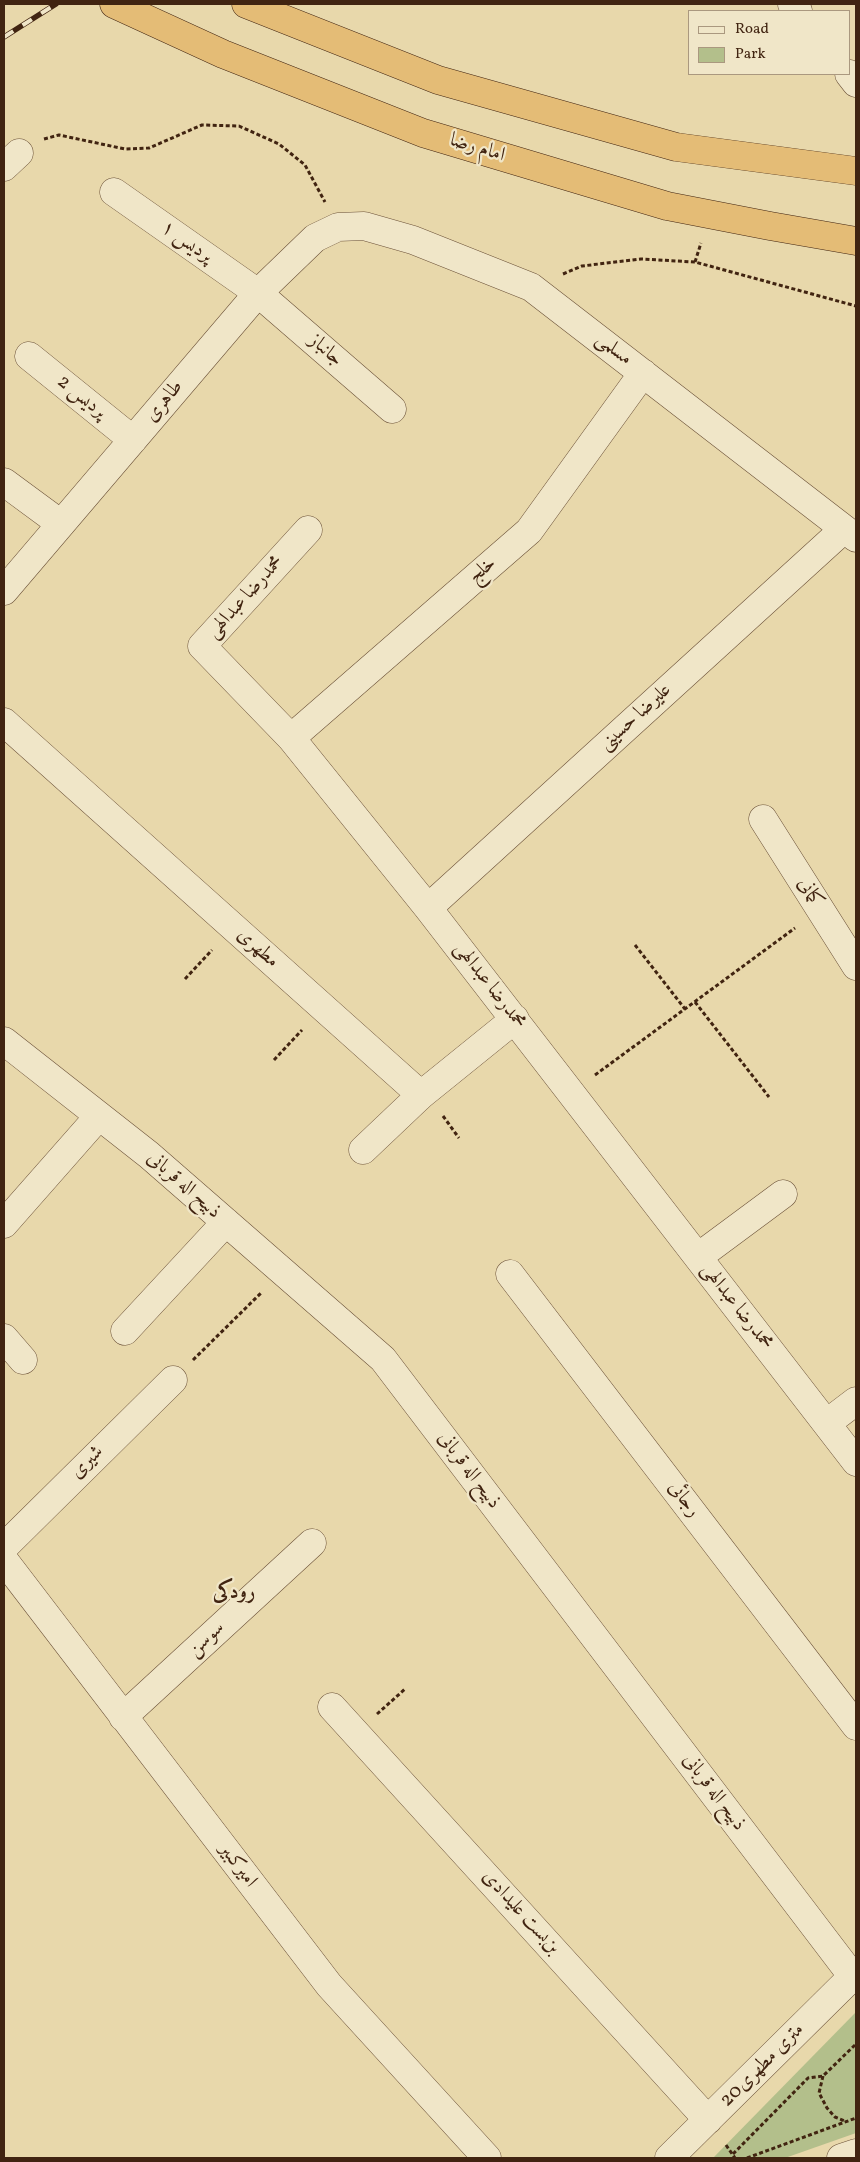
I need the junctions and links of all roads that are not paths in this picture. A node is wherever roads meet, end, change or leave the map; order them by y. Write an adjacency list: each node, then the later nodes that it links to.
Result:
1 (114, 4): 6 (highway, امام رضا)
2 (246, 4): 3 (highway)
3 (856, 171)
4 (114, 192): 7 (street, پردیس ۱)
5 (338, 226): 7 (street, طاهری); 9 (street, مسلمی)
6 (856, 240)
7 (258, 294): 10 (street, جانباز); 11 (street, طاهری)
8 (29, 356): 11 (street, پردیس 2)
9 (643, 373): 15 (street, مسلمی); 18 (street, خلج)
10 (392, 409)
11 (133, 440): 13 (street, طاهری)
12 (4, 482): 13 (street)
13 (61, 524): 16 (street, طاهری)
14 (308, 530): 18 (street, محمدرضا عبدالهی)
15 (850, 533): 20 (street, علیرضا حسینی)
16 (4, 591)
17 (4, 722): 24 (street, مطهری)
18 (291, 738): 20 (street, محمدرضا عبدالهی)
19 (763, 819): 21 (street, کمانی)
20 (428, 908): 22 (street, محمدرضا عبدالهی)
21 (856, 966)
22 (515, 1020): 24 (street); 30 (street, محمدرضا عبدالهی)
23 (4, 1041): 25 (street, ذبیح اله قربانی)
24 (421, 1095): 26 (street)
25 (99, 1116): 28 (street, ذبیح اله قربانی); 29 (street)
26 (363, 1150)
27 (783, 1194): 30 (street)
28 (226, 1222): 32 (street); 45 (street, ذبیح اله قربانی)
29 (4, 1224)
30 (698, 1257): 37 (street, محمدرضا عبدالهی)
31 (510, 1274): 44 (street, رجائی)
32 (125, 1331)
33 (4, 1338): 34 (street)
34 (23, 1360)
35 (173, 1380): 40 (street, شیری)
36 (856, 1401): 37 (street)
37 (827, 1424): 38 (street, محمدرضا عبدالهی)
38 (856, 1462)
39 (312, 1543): 43 (street, سوسن)
40 (4, 1547)
41 (4, 1560): 43 (street, امیرکبیر)
42 (332, 1707): 46 (street, بن‌بست علیدادی)
43 (123, 1717): 48 (street, امیرکبیر)
44 (856, 1726)
45 (854, 1975): 46 (street, 20متری مطهری)
46 (708, 2120): 49 (street, 20متری مطهری)
47 (856, 2153): 50 (street)
48 (487, 2158)
49 (669, 2158)
50 (840, 2158)

